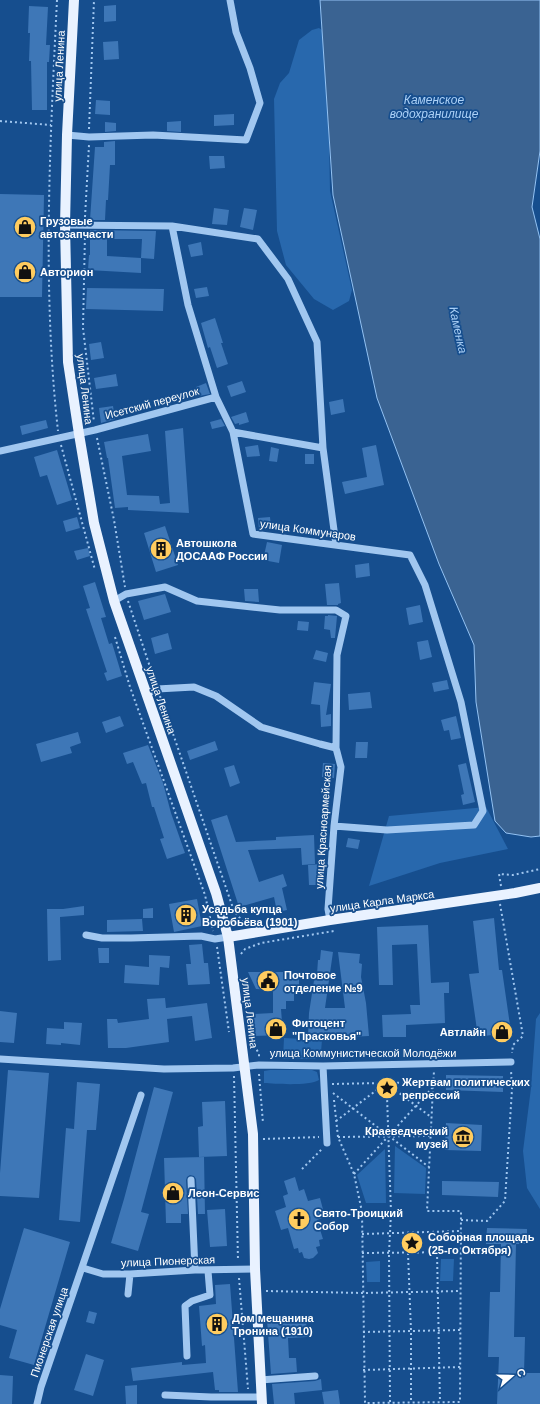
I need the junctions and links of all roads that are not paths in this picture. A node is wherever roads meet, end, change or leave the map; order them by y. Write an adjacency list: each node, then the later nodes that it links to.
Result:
1 (74, 0): 3 (main road, улица Ленина)
2 (230, 0): 3 (street)
3 (66, 135): 4 (main road, улица Ленина)
4 (65, 225): 5 (street); 8 (main road, улица Ленина)
5 (172, 226): 6 (street, улица Коммунаров); 9 (street)
6 (216, 397): 7 (street, улица Коммунаров); 8 (street, Исетский переулок)
7 (233, 432): 9 (street); 11 (street, улица Коммунаров)
8 (79, 434): 10 (street, Исетский переулок); 12 (main road, улица Ленина)
9 (323, 448): 11 (street)
10 (0, 452)
11 (336, 545): 15 (street, улица Коммунаров)
12 (114, 601): 13 (main road, улица Ленина); 14 (street, улица Красноармейская)
13 (146, 694): 14 (street); 19 (main road, улица Ленина)
14 (336, 748): 15 (street, улица Красноармейская)
15 (334, 826): 17 (street, улица Красноармейская)
16 (540, 888): 17 (main road, улица Карла Маркса)
17 (330, 920): 19 (main road, улица Карла Маркса)
18 (86, 936): 19 (street)
19 (228, 937): 23 (main road, улица Ленина)
20 (0, 1059): 23 (street, улица Коммунистической Молодёжи)
21 (511, 1062): 22 (street, улица Коммунистической Молодёжи)
22 (323, 1066): 23 (street, улица Коммунистической Молодёжи); 25 (street)
23 (245, 1068): 28 (main road, улица Ленина)
24 (141, 1095): 27 (street, Пионерская улица)
25 (327, 1136)
26 (191, 1180): 29 (street)
27 (83, 1268): 31 (street, улица Пионерская); 39 (street, Пионерская улица)
28 (255, 1269): 30 (street, улица Пионерская); 35 (main road, улица Ленина)
29 (195, 1270): 30 (street, улица Пионерская); 31 (street, улица Пионерская)
30 (208, 1271): 33 (street)
31 (130, 1274): 32 (street)
32 (128, 1294)
33 (187, 1356)
34 (315, 1376): 35 (street)
35 (260, 1380): 38 (main road, улица Ленина)
36 (166, 1395): 37 (street)
37 (211, 1401): 38 (street)
38 (261, 1401)
39 (37, 1404)

